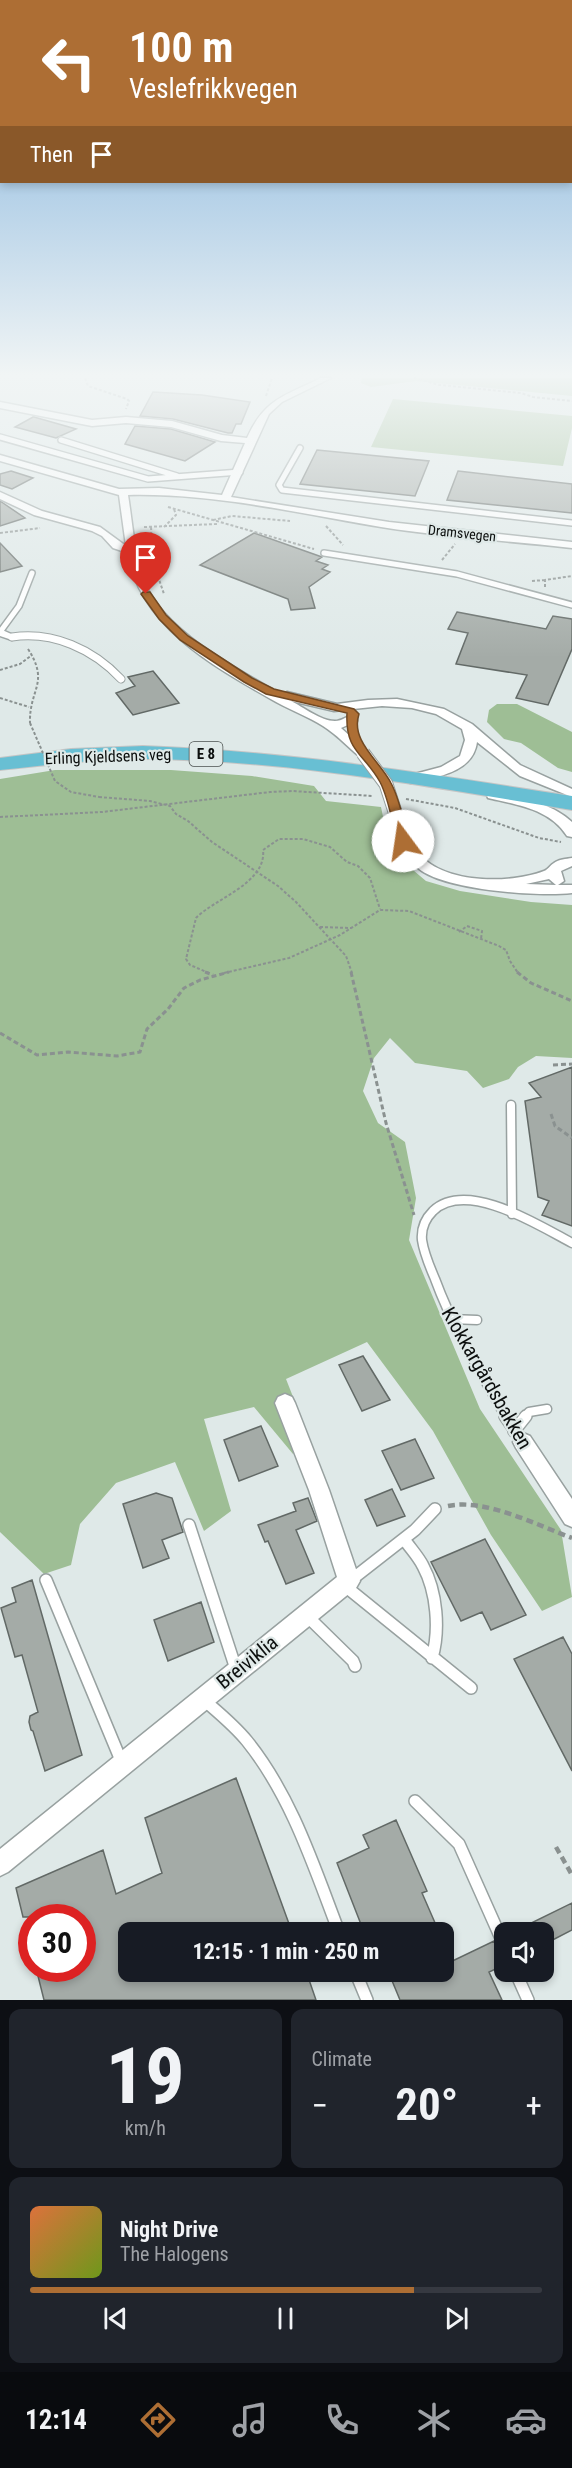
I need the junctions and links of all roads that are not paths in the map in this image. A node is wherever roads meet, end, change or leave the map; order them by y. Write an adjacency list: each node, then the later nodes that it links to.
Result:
1 (44, 471): 7 (street, Dramsvegen)
2 (117, 471): 6 (lane)
3 (163, 471): 6 (lane)
4 (287, 471): 10 (lane)
5 (240, 472): 6 (lane); 9 (street)
6 (181, 477)
7 (123, 492): 9 (street, Dramsvegen); 12 (street)
8 (0, 495): 12 (street)
9 (225, 498): 11 (street, Dramsvegen)
10 (572, 523)
11 (572, 544)
12 (131, 551): 19 (street)
13 (324, 553): 15 (lane)
14 (32, 573): 16 (lane)
15 (572, 605)
16 (0, 632): 17 (street)
17 (12, 637): 18 (lane)
18 (121, 679)
19 (270, 692): 21 (street); 23 (street)
20 (394, 704): 21 (street); 22 (street); 24 (street)
21 (337, 707): 22 (street); 23 (street)
22 (352, 720): 23 (street); 25 (street)
23 (326, 722): 25 (street)
24 (468, 727): 28 (street); 29 (street)
25 (360, 750): 34 (street, bridge)
26 (0, 764): 28 (highway, Erling Kjeldsens veg / E 8)
27 (464, 787): 28 (highway, Erling Kjeldsens veg / E 8); 30 (highway, Erling Kjeldsens veg / E 8); 31 (street)
28 (407, 789)
29 (572, 793)
30 (572, 803)
31 (570, 841): 32 (street)
32 (569, 862): 33 (street)
33 (553, 873): 34 (street); 35 (street)
34 (497, 885): 35 (street)
35 (572, 889)
36 (511, 1105): 37 (lane)
37 (512, 1214): 38 (lane); 39 (lane, Klokkargårdsbakken)
38 (572, 1242)
39 (450, 1319): 40 (lane); 43 (lane, Klokkargårdsbakken)
40 (477, 1320)
41 (285, 1403): 49 (street)
42 (547, 1409): 43 (lane)
43 (519, 1437): 45 (street, Klokkargårdsbakken)
44 (435, 1509): 47 (lane)
45 (572, 1517)
46 (189, 1525): 53 (lane)
47 (404, 1539): 49 (lane); 51 (lane)
48 (46, 1580): 56 (lane)
49 (347, 1583): 50 (street, Breiviklia); 51 (lane)
50 (306, 1615): 52 (lane); 53 (street, Breiviklia)
51 (432, 1658): 54 (lane)
52 (355, 1665)
53 (236, 1671): 55 (street, Breiviklia)
54 (471, 1689)
55 (202, 1699): 56 (street, Breiviklia); 59 (lane)
56 (123, 1765): 58 (street, Breiviklia)
57 (415, 1801): 60 (lane)
58 (0, 1864)
59 (335, 1922)
60 (494, 1923)
61 (360, 1982): 63 (lane)
62 (520, 1982): 64 (lane)
63 (367, 2000)
64 (528, 2000)

